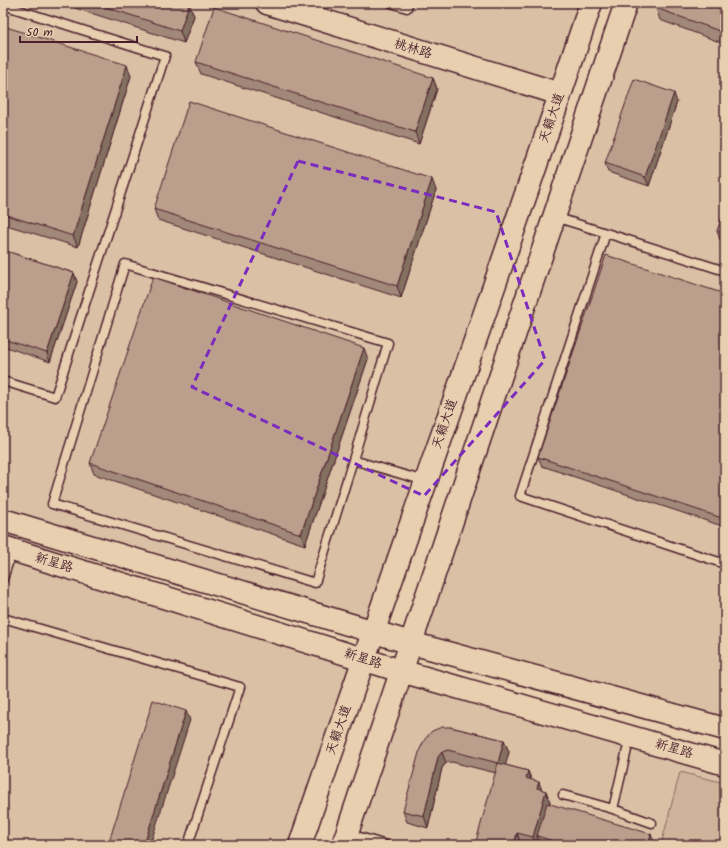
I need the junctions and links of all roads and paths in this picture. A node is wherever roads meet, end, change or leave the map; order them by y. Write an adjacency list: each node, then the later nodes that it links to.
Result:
1 (267, 3): 7 (street, 桃林路)
2 (390, 3): 3 (lane)
3 (408, 3)
4 (590, 3): 7 (street, 天籁大道)
5 (626, 3): 8 (street)
6 (3, 5): 11 (lane)
7 (560, 94): 13 (street, 天籁大道)
8 (554, 217): 9 (lane); 20 (street)
9 (606, 233): 10 (lane); 16 (lane)
10 (725, 271)
11 (3, 381)
12 (353, 460): 12 (lane); 13 (lane)
13 (425, 481): 19 (street, 天籁大道)
14 (3, 520): 19 (street, 新星路)
15 (8, 549): 17 (lane); 21 (street, 新星路)
16 (725, 564)
17 (3, 579)
18 (3, 618): 30 (lane)
19 (372, 631): 20 (street, 新星路); 21 (street, 天籁大道)
20 (411, 644): 22 (street); 23 (street, 新星路)
21 (363, 658): 22 (street, 新星路); 31 (street, 天籁大道)
22 (401, 671): 24 (street, 新星路); 29 (street)
23 (725, 729)
24 (630, 737): 25 (street, 新星路); 27 (lane)
25 (725, 764)
26 (563, 795): 27 (lane)
27 (613, 809): 28 (lane)
28 (652, 823)
29 (345, 839): 32 (lane)
30 (188, 845)
31 (300, 845)
32 (386, 845)

